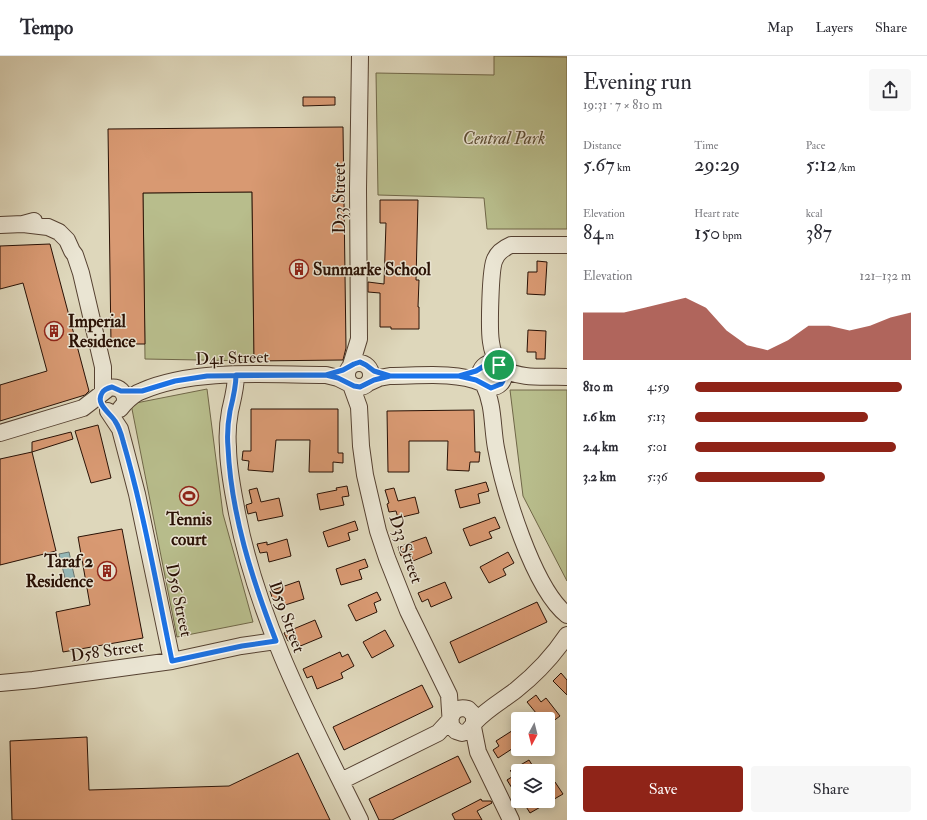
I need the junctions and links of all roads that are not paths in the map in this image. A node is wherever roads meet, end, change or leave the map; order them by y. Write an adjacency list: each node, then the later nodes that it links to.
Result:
1 (360, 56): 5 (street, D33 Street)
2 (0, 225): 8 (street, D56 Street)
3 (567, 245): 6 (street)
4 (229, 375): 5 (street, D41 Street); 8 (street, D41 Street); 13 (street, D59 Street)
5 (359, 375): 6 (street); 17 (street, D33 Street)
6 (492, 375): 7 (street); 10 (street)
7 (567, 377)
8 (113, 399): 9 (street, D41 Street); 15 (street, D56 Street)
9 (0, 433)
10 (548, 592): 11 (street); 12 (street)
11 (567, 596)
12 (567, 615)
13 (273, 635): 15 (street, D58 Street); 18 (street, D59 Street)
14 (567, 635): 17 (street)
15 (172, 661): 16 (street, D58 Street)
16 (0, 683)
17 (463, 721): 18 (street); 20 (street, D33 Street)
18 (341, 781): 19 (street, D59 Street)
19 (360, 820)
20 (511, 820)

